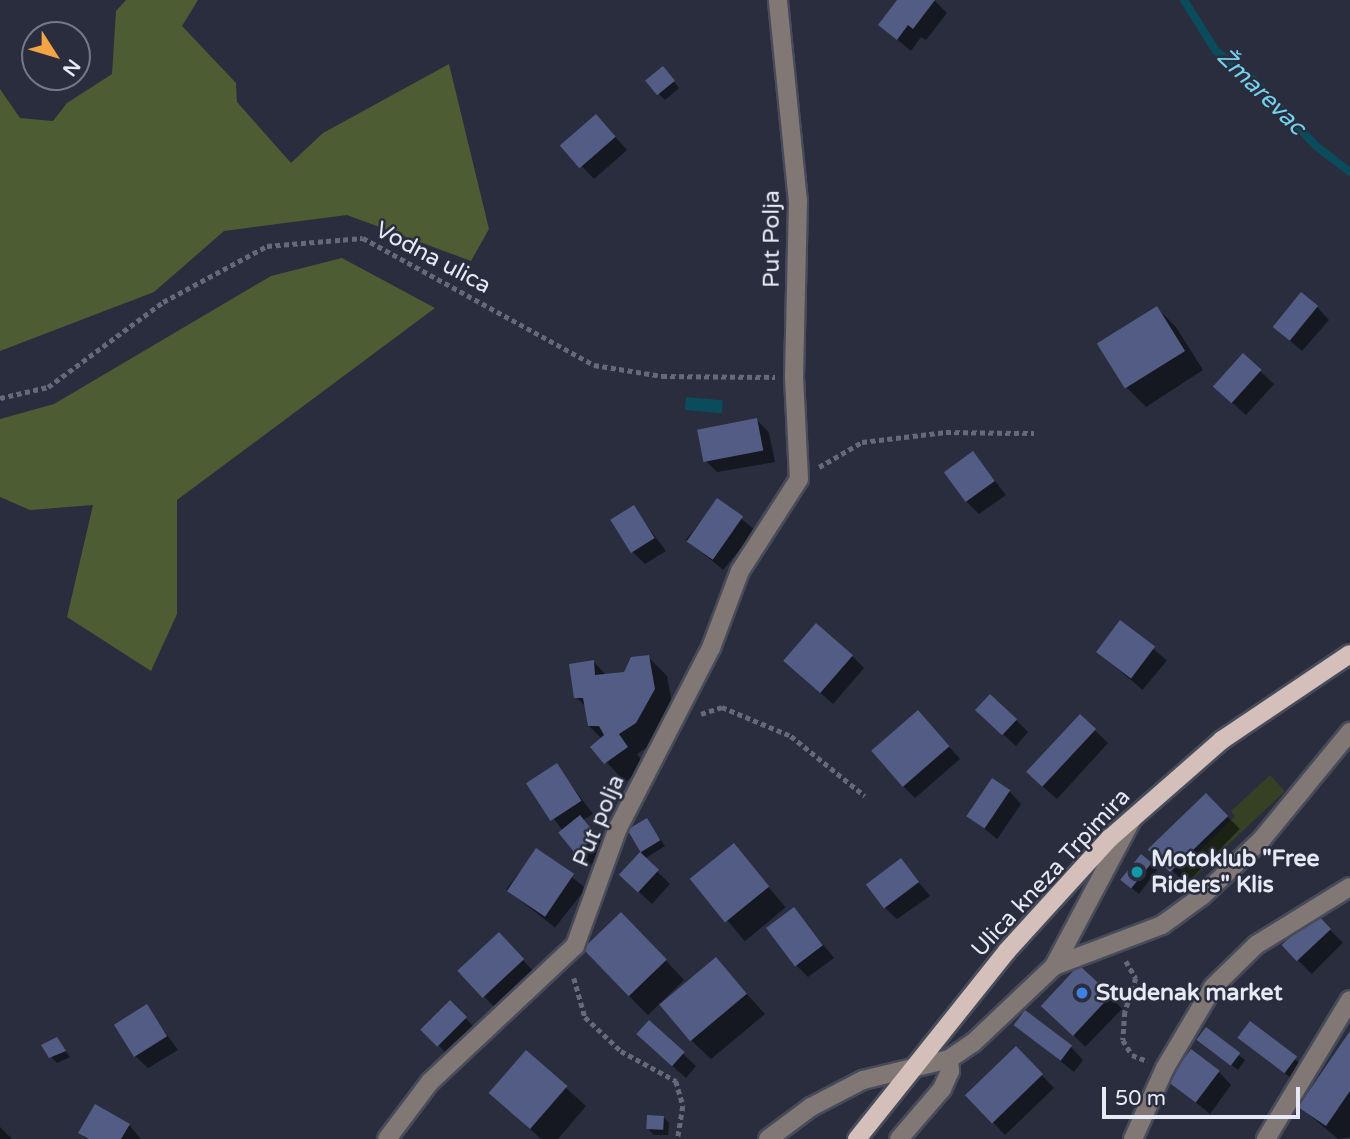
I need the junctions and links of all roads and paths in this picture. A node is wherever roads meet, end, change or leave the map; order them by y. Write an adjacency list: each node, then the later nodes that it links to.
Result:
1 (778, 0): 2 (street, Put Polja)
2 (793, 377): 3 (path, Vodna ulica); 5 (street, Put Polja)
3 (0, 398)
4 (1034, 433): 5 (path)
5 (799, 479): 7 (street, Put polja)
6 (1350, 654): 10 (main road, Ulica kneza Trpimira)
7 (671, 724): 9 (path); 12 (street, Put polja)
8 (1350, 732): 13 (street)
9 (864, 796)
10 (1132, 819): 14 (street); 18 (main road, Ulica kneza Trpimira)
11 (1350, 887): 17 (street)
12 (575, 946): 19 (street, Put polja); 20 (path)
13 (1117, 946): 14 (street); 17 (path)
14 (1054, 965): 16 (street)
15 (1350, 1000): 25 (street)
16 (949, 1059): 18 (street); 23 (street)
17 (1165, 1068): 24 (street)
18 (909, 1070): 21 (street); 22 (main road, Ulica kneza Trpimira)
19 (387, 1139)
20 (678, 1139)
21 (768, 1139)
22 (858, 1139)
23 (900, 1139)
24 (1133, 1139)
25 (1266, 1139)

